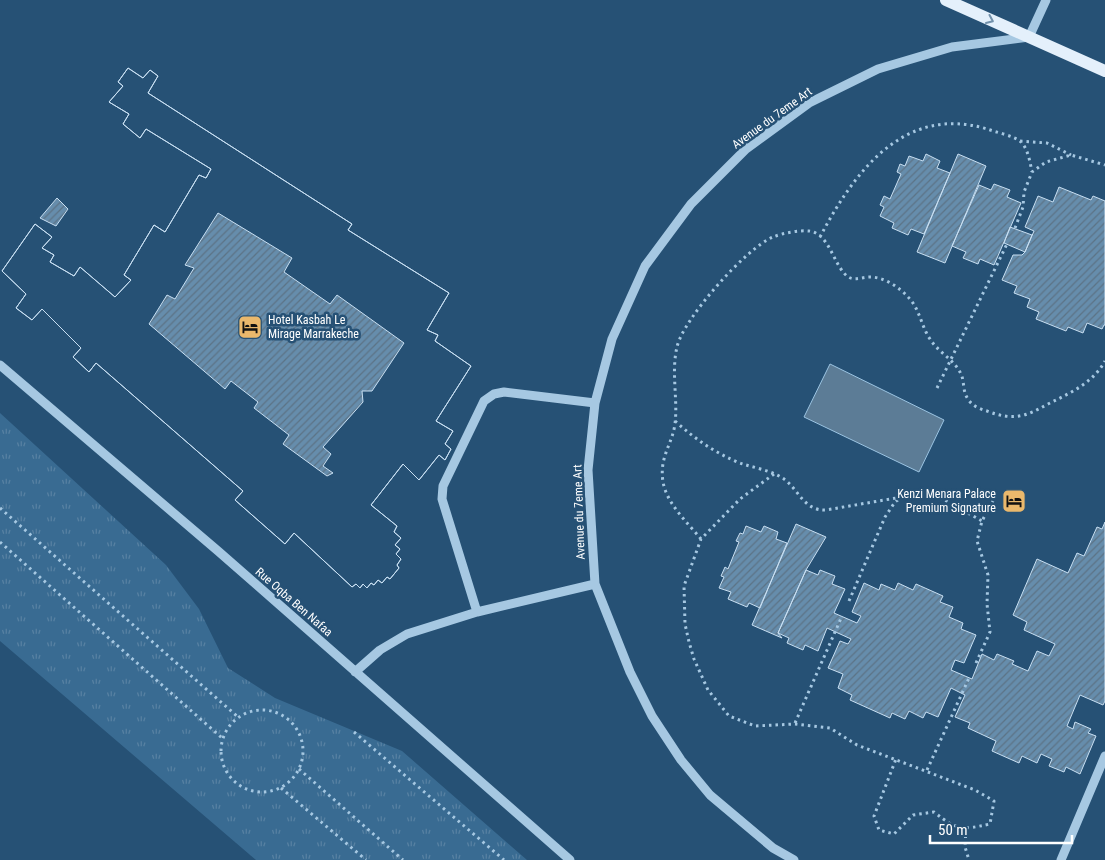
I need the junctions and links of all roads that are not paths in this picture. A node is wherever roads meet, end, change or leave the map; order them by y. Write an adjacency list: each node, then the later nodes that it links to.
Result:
1 (946, 0): 3 (main road, one-way to 3)
2 (1046, 0): 3 (street)
3 (1029, 37): 4 (main road); 6 (street, Avenue du 7eme Art)
4 (1105, 70)
5 (0, 365): 9 (street, Rue Oqba Ben Nafaa)
6 (595, 403): 7 (street, Avenue du 7eme Art); 8 (street)
7 (595, 584): 8 (street); 12 (street, Avenue du 7eme Art)
8 (477, 612): 9 (street)
9 (355, 672): 11 (street, Rue Oqba Ben Nafaa)
10 (1105, 756): 13 (street)
11 (570, 860)
12 (794, 860)
13 (1061, 860)

